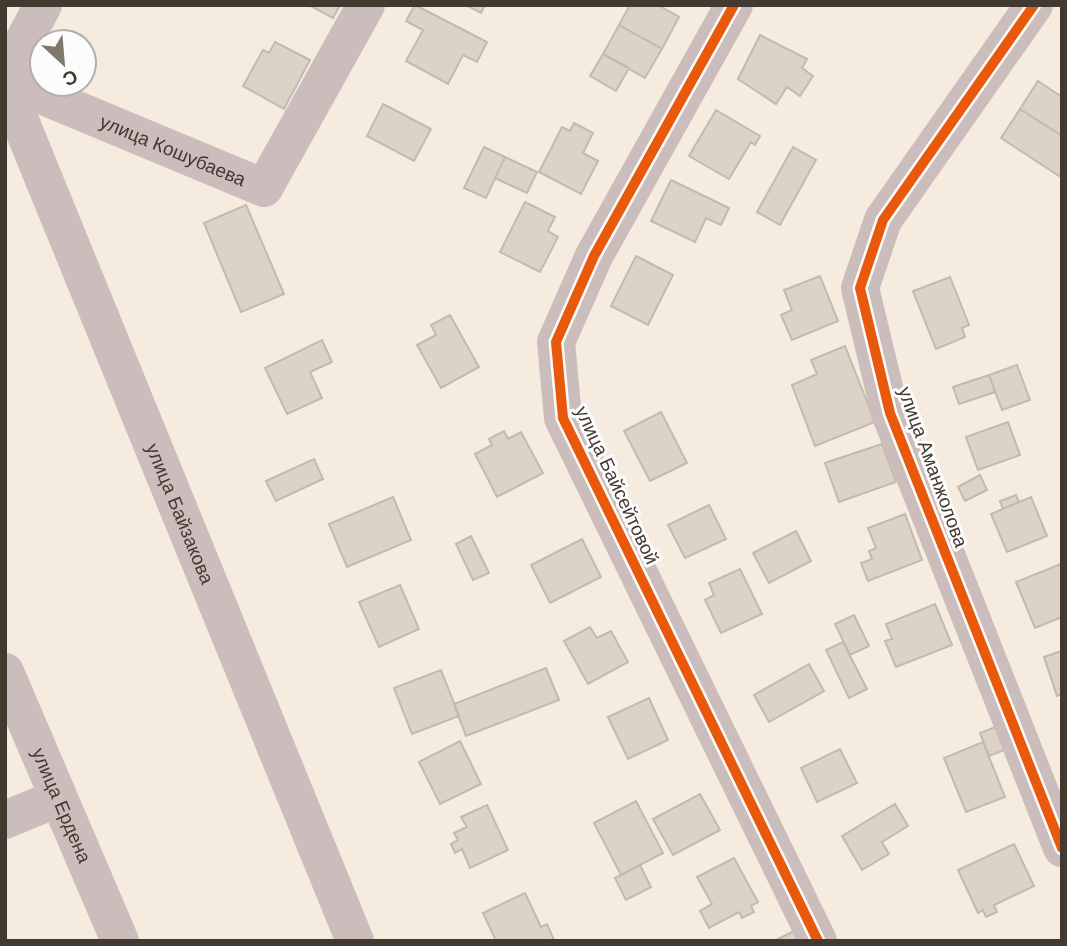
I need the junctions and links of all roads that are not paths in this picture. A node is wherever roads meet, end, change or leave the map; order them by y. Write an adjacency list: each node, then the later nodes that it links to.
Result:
1 (43, 5): 5 (street)
2 (366, 5): 5 (street, улица Кошубаева)
3 (734, 5): 12 (street, улица Байсейтовой)
4 (1034, 5): 9 (street, улица Аманжолова)
5 (5, 80): 11 (street, улица Байзакова)
6 (5, 672): 7 (street, улица Ердена)
7 (58, 798): 8 (street); 10 (street, улица Ердена)
8 (5, 820)
9 (1062, 848)
10 (120, 941)
11 (355, 941)
12 (818, 941)

